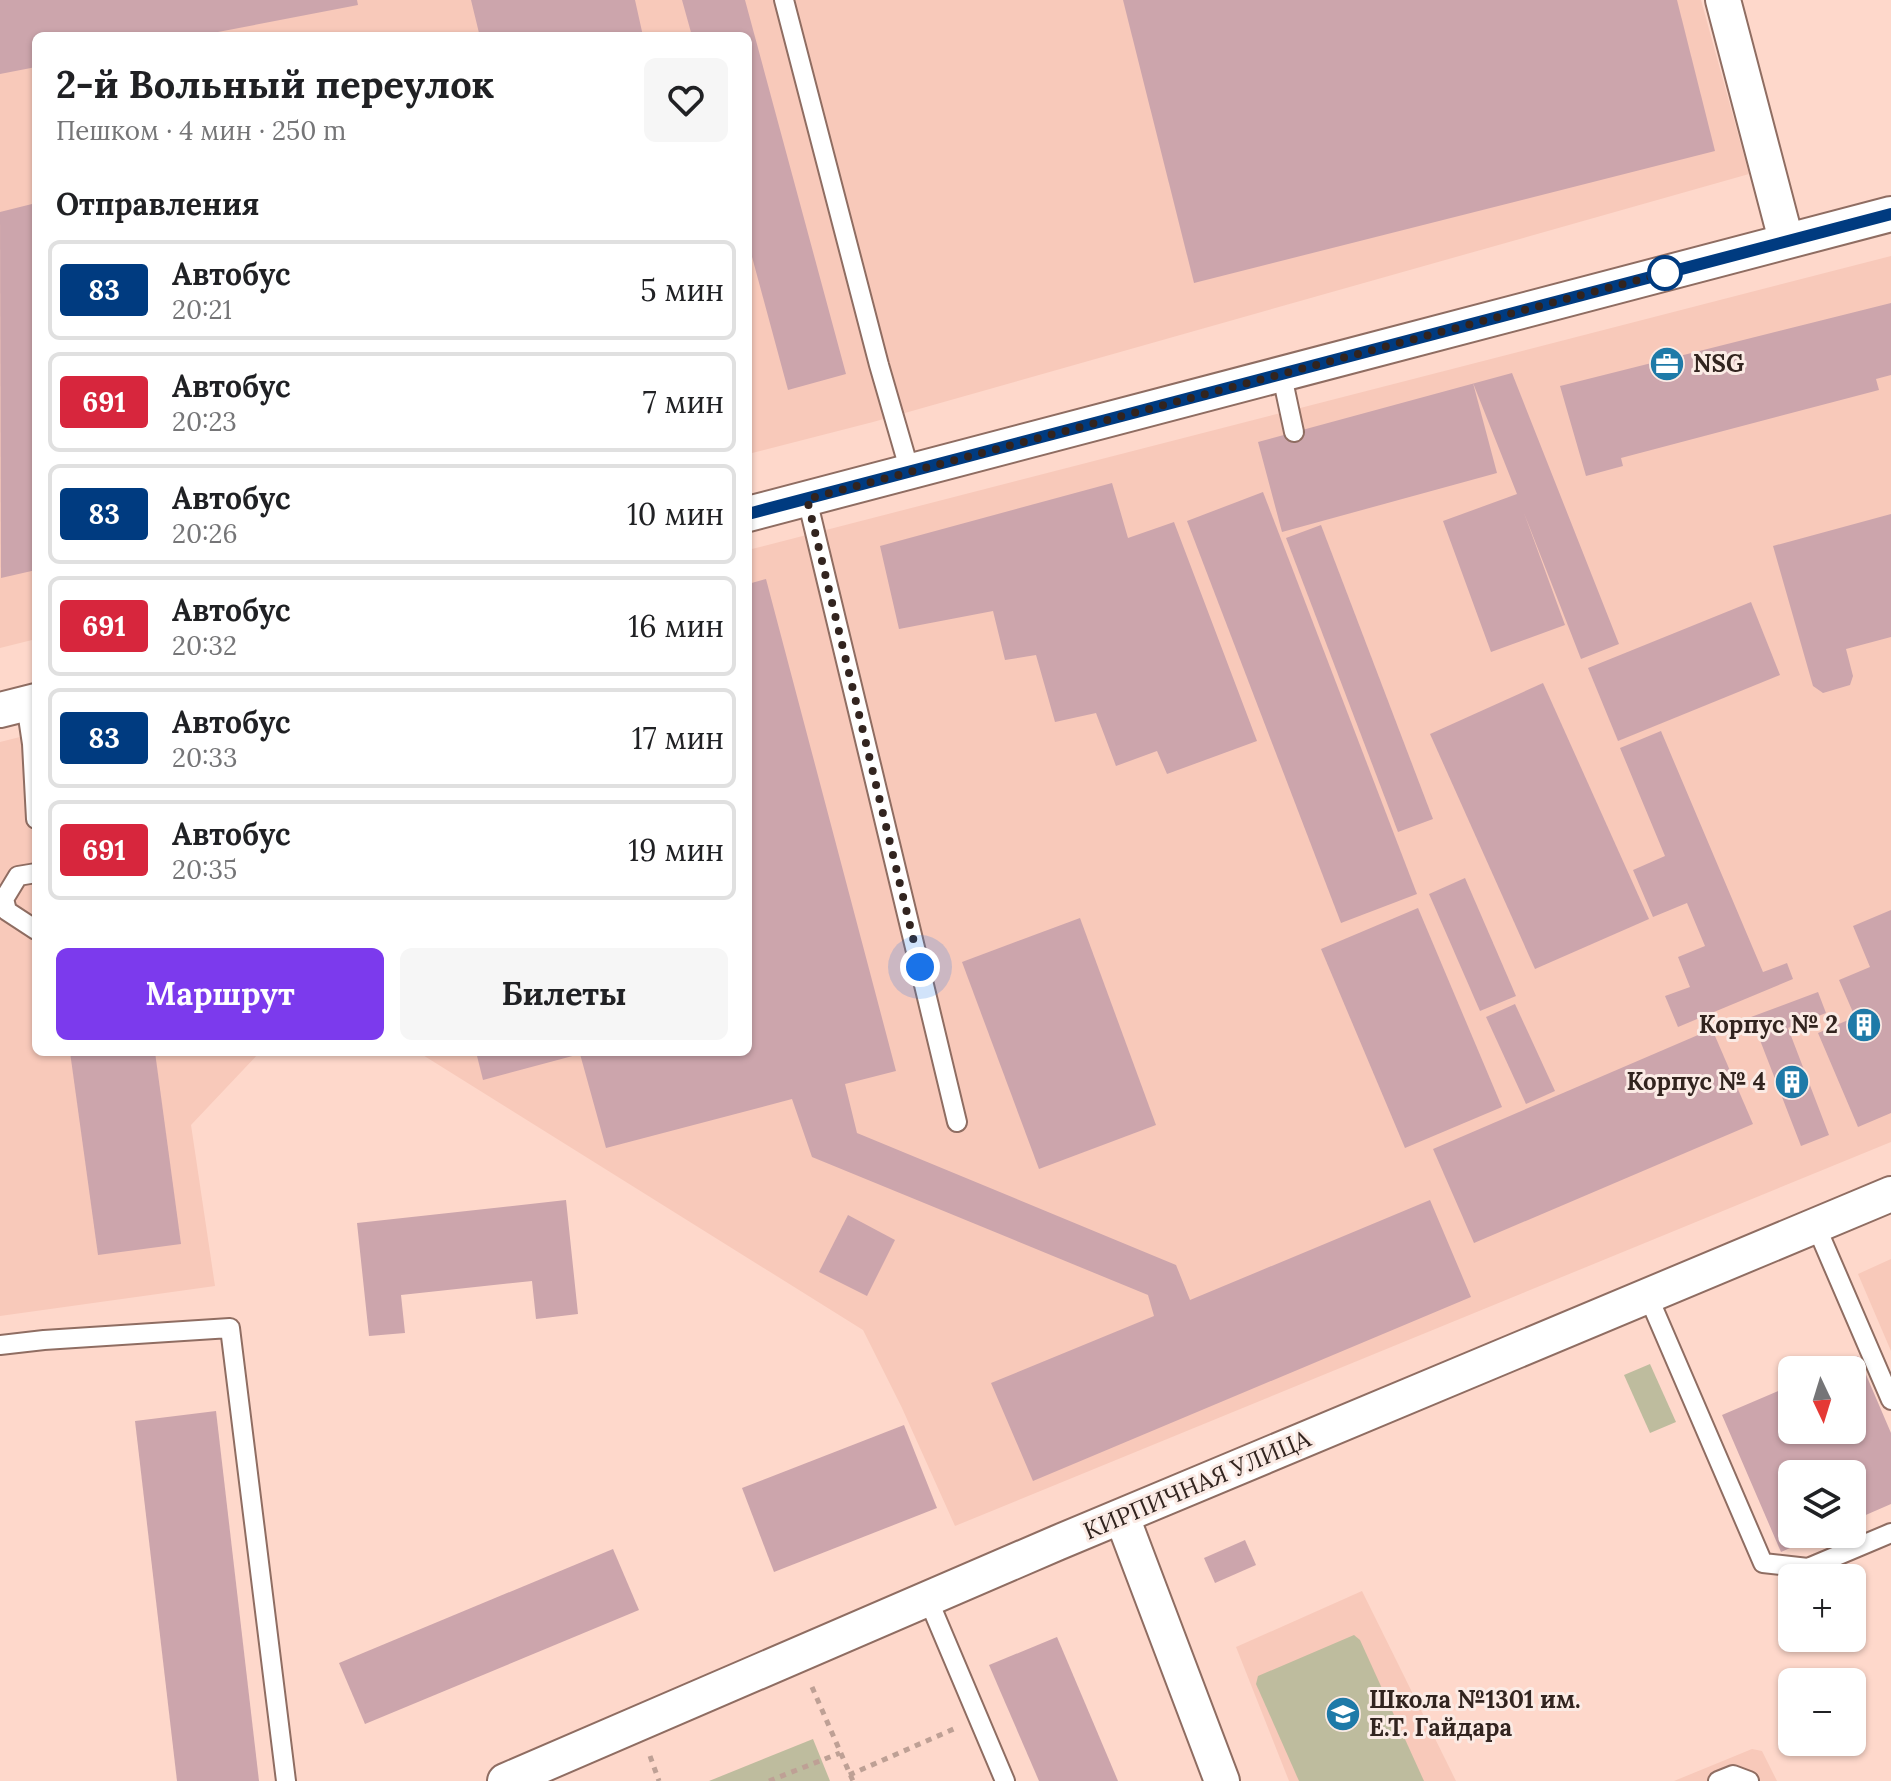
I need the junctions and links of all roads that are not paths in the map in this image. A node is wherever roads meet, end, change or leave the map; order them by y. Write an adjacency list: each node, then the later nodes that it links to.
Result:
1 (784, 0): 7 (lane)
2 (1723, 0): 4 (street)
3 (1891, 214): 4 (street)
4 (1786, 240): 5 (street)
5 (1282, 376): 6 (lane); 7 (street)
6 (1294, 432)
7 (910, 472): 8 (street)
8 (807, 499): 9 (street); 15 (lane)
9 (752, 513)
10 (21, 705): 11 (lane)
11 (32, 744)
12 (32, 874): 13 (lane)
13 (4, 911): 14 (lane)
14 (32, 928)
15 (957, 1122)
16 (1891, 1194): 17 (street, КИРПИЧНАЯ УЛИЦА)
17 (1816, 1226): 18 (street, КИРПИЧНАЯ УЛИЦА); 20 (lane)
18 (1648, 1296): 21 (street, КИРПИЧНАЯ УЛИЦА); 22 (lane)
19 (0, 1345): 24 (lane)
20 (1891, 1400)
21 (1122, 1517): 23 (street, КИРПИЧНАЯ УЛИЦА); 27 (street)
22 (1891, 1533)
23 (928, 1599): 25 (street, КИРПИЧНАЯ УЛИЦА); 26 (lane)
24 (286, 1781)
25 (505, 1781)
26 (1005, 1781)
27 (1222, 1781)
28 (1718, 1781): 29 (lane)
29 (1749, 1781)

